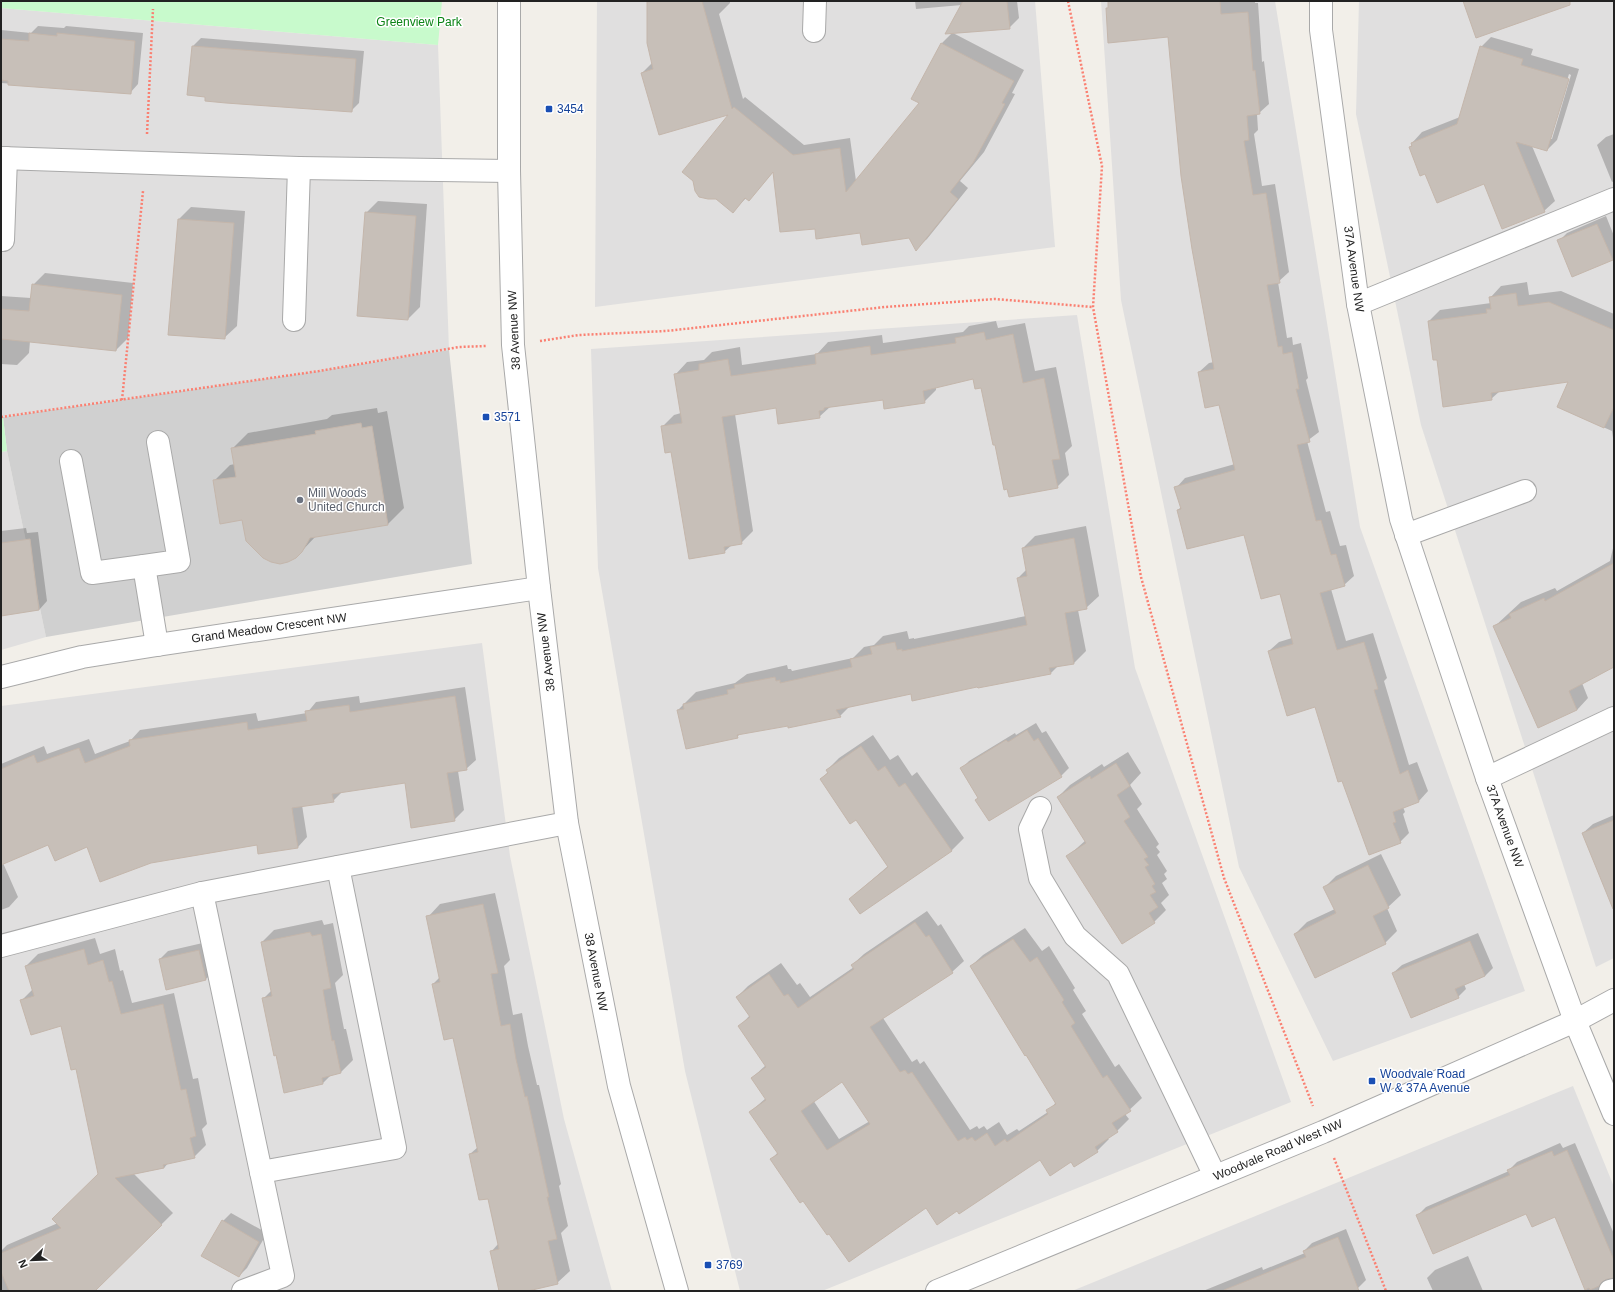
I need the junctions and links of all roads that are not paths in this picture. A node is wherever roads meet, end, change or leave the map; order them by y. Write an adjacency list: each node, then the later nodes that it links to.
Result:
1 (509, 1): 7 (street, 38 Avenue NW)
2 (815, 1): 4 (street)
3 (1321, 1): 10 (street, 37A Avenue NW)
4 (814, 31)
5 (4, 158): 6 (street); 9 (street)
6 (299, 168): 7 (street); 11 (street)
7 (509, 171): 17 (street, 38 Avenue NW)
8 (1614, 199): 10 (street)
9 (1, 240)
10 (1358, 304): 15 (street, 37A Avenue NW)
11 (294, 320)
12 (158, 442): 16 (street)
13 (71, 461): 16 (street)
14 (1525, 491): 15 (street)
15 (1406, 535): 21 (street, 37A Avenue NW)
16 (144, 566): 18 (street)
17 (539, 588): 18 (street, Grand Meadow Crescent NW); 23 (street, 38 Avenue NW)
18 (157, 644): 19 (street, Grand Meadow Crescent NW)
19 (1, 677)
20 (1614, 718): 21 (street)
21 (1487, 778): 28 (street, 37A Avenue NW)
22 (1040, 808): 31 (street)
23 (567, 823): 24 (street); 34 (street, 38 Avenue NW)
24 (338, 868): 25 (street); 30 (street)
25 (202, 893): 26 (street); 30 (street)
26 (1, 946)
27 (1614, 1000): 28 (street, Woodvale Road West NW)
28 (1575, 1021): 29 (street, 37A Avenue NW); 31 (street, Woodvale Road West NW)
29 (1614, 1114)
30 (261, 1172): 33 (street)
31 (1216, 1176): 35 (street, Woodvale Road West NW)
32 (1614, 1290): 36 (street)
33 (243, 1291)
34 (677, 1291)
35 (938, 1291)
36 (1610, 1291)

